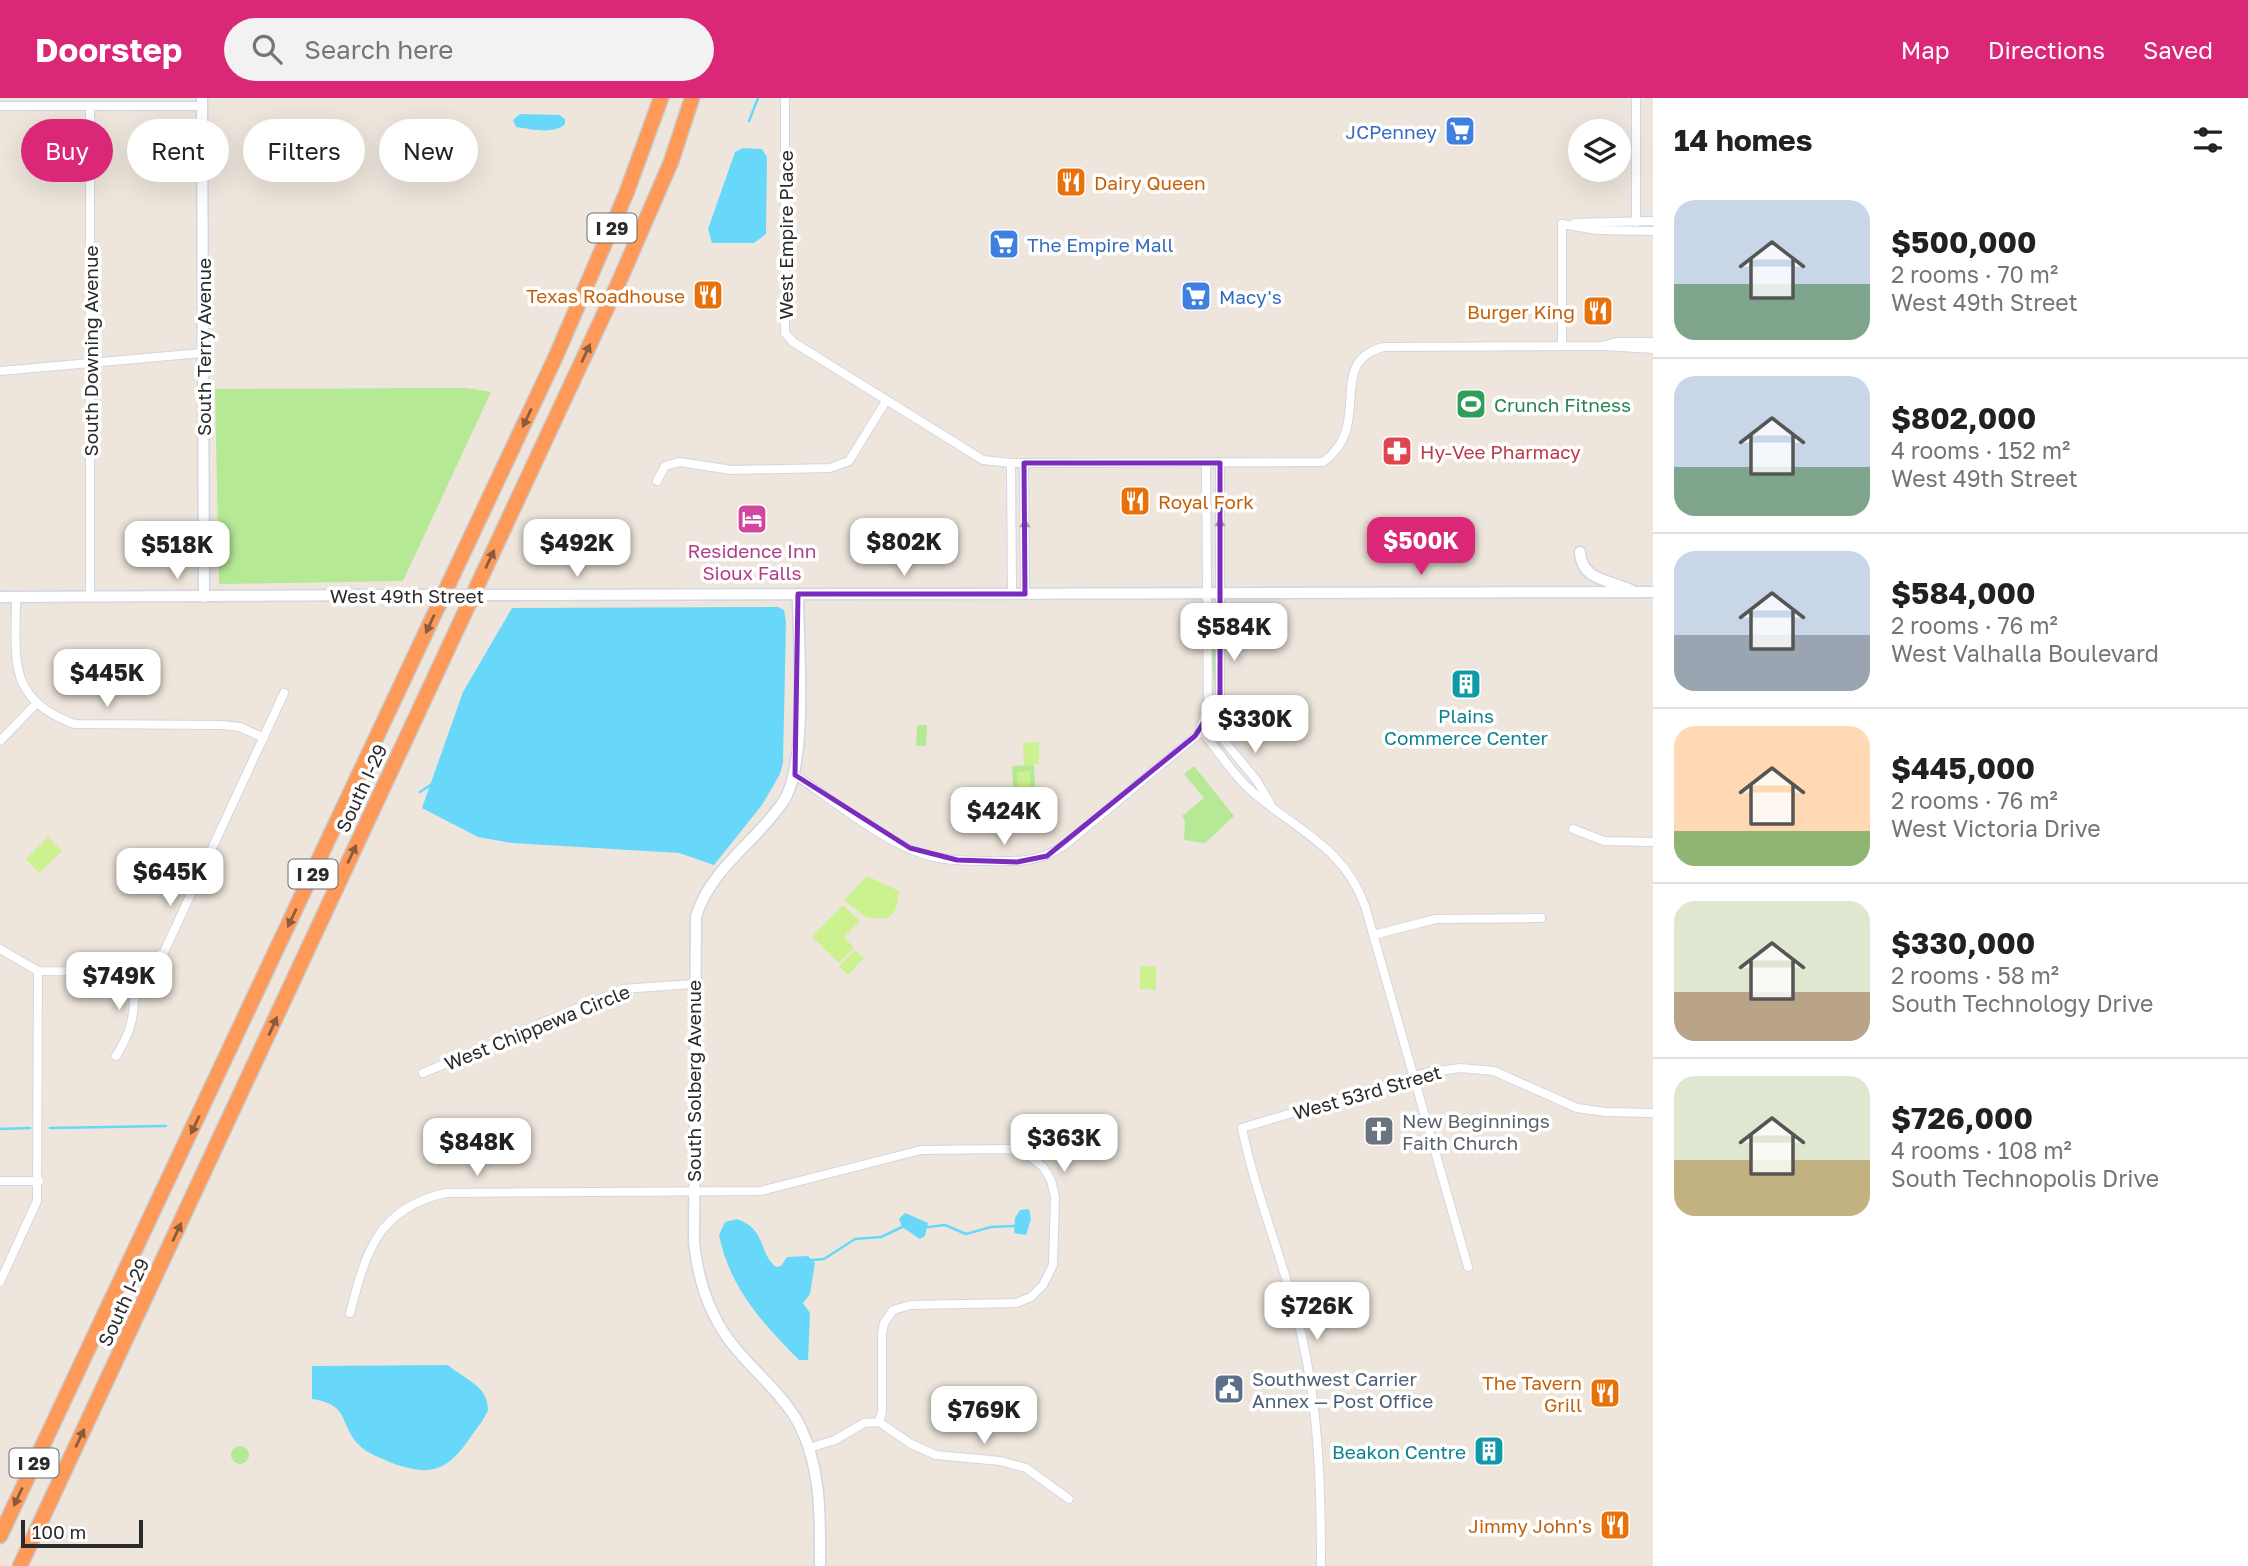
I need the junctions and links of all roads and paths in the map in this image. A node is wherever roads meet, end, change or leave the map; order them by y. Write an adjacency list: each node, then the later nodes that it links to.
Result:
1 (661, 98): 66 (highway, South I-29 / I 29, one-way to 66)
2 (692, 98): 67 (highway, South I-29 / I 29, one-way to 2)
3 (785, 98): 19 (street, West Empire Place)
4 (1636, 98): 9 (street)
5 (202, 102): 7 (street); 16 (main road, South Terry Avenue)
6 (0, 106): 7 (street)
7 (90, 106): 17 (street, South Downing Avenue)
8 (1653, 221): 9 (street)
9 (1636, 222): 10 (street)
10 (1562, 224): 11 (street); 13 (street)
11 (1653, 231)
12 (1653, 342): 14 (street, West Empire Place)
13 (1562, 346): 14 (street, West Empire Place); 23 (street, West Empire Place)
14 (1602, 346): 15 (street, West Empire Place)
15 (1653, 349)
16 (202, 353): 17 (street); 36 (main road, South Terry Avenue)
17 (90, 361): 18 (street); 35 (street, South Downing Avenue)
18 (0, 371)
19 (886, 401): 20 (street, West Empire Place); 24 (street)
20 (1011, 463): 21 (street, West Empire Place); 29 (street)
21 (1024, 463): 22 (street, West Empire Place); 30 (street, one-way to 21)
22 (1206, 463): 23 (street, West Empire Place); 31 (street)
23 (1220, 463): 32 (street, one-way to 23)
24 (657, 481)
25 (1580, 552): 26 (main road)
26 (1637, 592): 27 (main road, West 49th Street); 32 (main road, West 49th Street)
27 (1653, 592)
28 (798, 594): 29 (main road, West 49th Street); 36 (main road, West 49th Street, bridge); 43 (main road, South Solberg Avenue)
29 (1012, 594): 30 (main road, West 49th Street)
30 (1025, 594): 31 (main road, West 49th Street)
31 (1206, 594): 32 (main road, West 49th Street); 39 (street)
32 (1219, 594): 39 (street)
33 (0, 597): 34 (main road, West 49th Street)
34 (16, 597): 35 (main road, West 49th Street); 38 (street)
35 (90, 597): 36 (main road, West 49th Street)
36 (204, 597)
37 (284, 693): 41 (street)
38 (36, 704): 41 (street); 42 (street)
39 (1208, 721): 40 (street); 44 (street)
40 (1199, 732): 43 (street); 44 (street)
41 (264, 738): 51 (street)
42 (0, 741)
43 (795, 775): 52 (main road, South Solberg Avenue)
44 (1272, 807): 48 (street)
45 (1573, 829): 46 (street)
46 (1653, 842)
47 (1541, 918): 48 (street)
48 (1373, 935): 55 (street)
49 (0, 949): 50 (street)
50 (38, 971): 51 (street); 58 (street)
51 (135, 972): 53 (street)
52 (694, 984): 54 (street, West Chippewa Circle); 59 (main road, South Solberg Avenue)
53 (116, 1056)
54 (423, 1073)
55 (1414, 1077): 56 (street, West 53rd Street); 60 (street); 69 (street, West 53rd Street)
56 (1653, 1113)
57 (0, 1181): 58 (street)
58 (39, 1181): 61 (street)
59 (693, 1191): 62 (street); 63 (street); 64 (main road, South Solberg Avenue)
60 (1468, 1267)
61 (0, 1282)
62 (350, 1313)
63 (879, 1422): 64 (street); 65 (street)
64 (809, 1448): 68 (main road, South Solberg Avenue)
65 (1069, 1499)
66 (0, 1536)
67 (20, 1566)
68 (820, 1566)
69 (1321, 1566)

